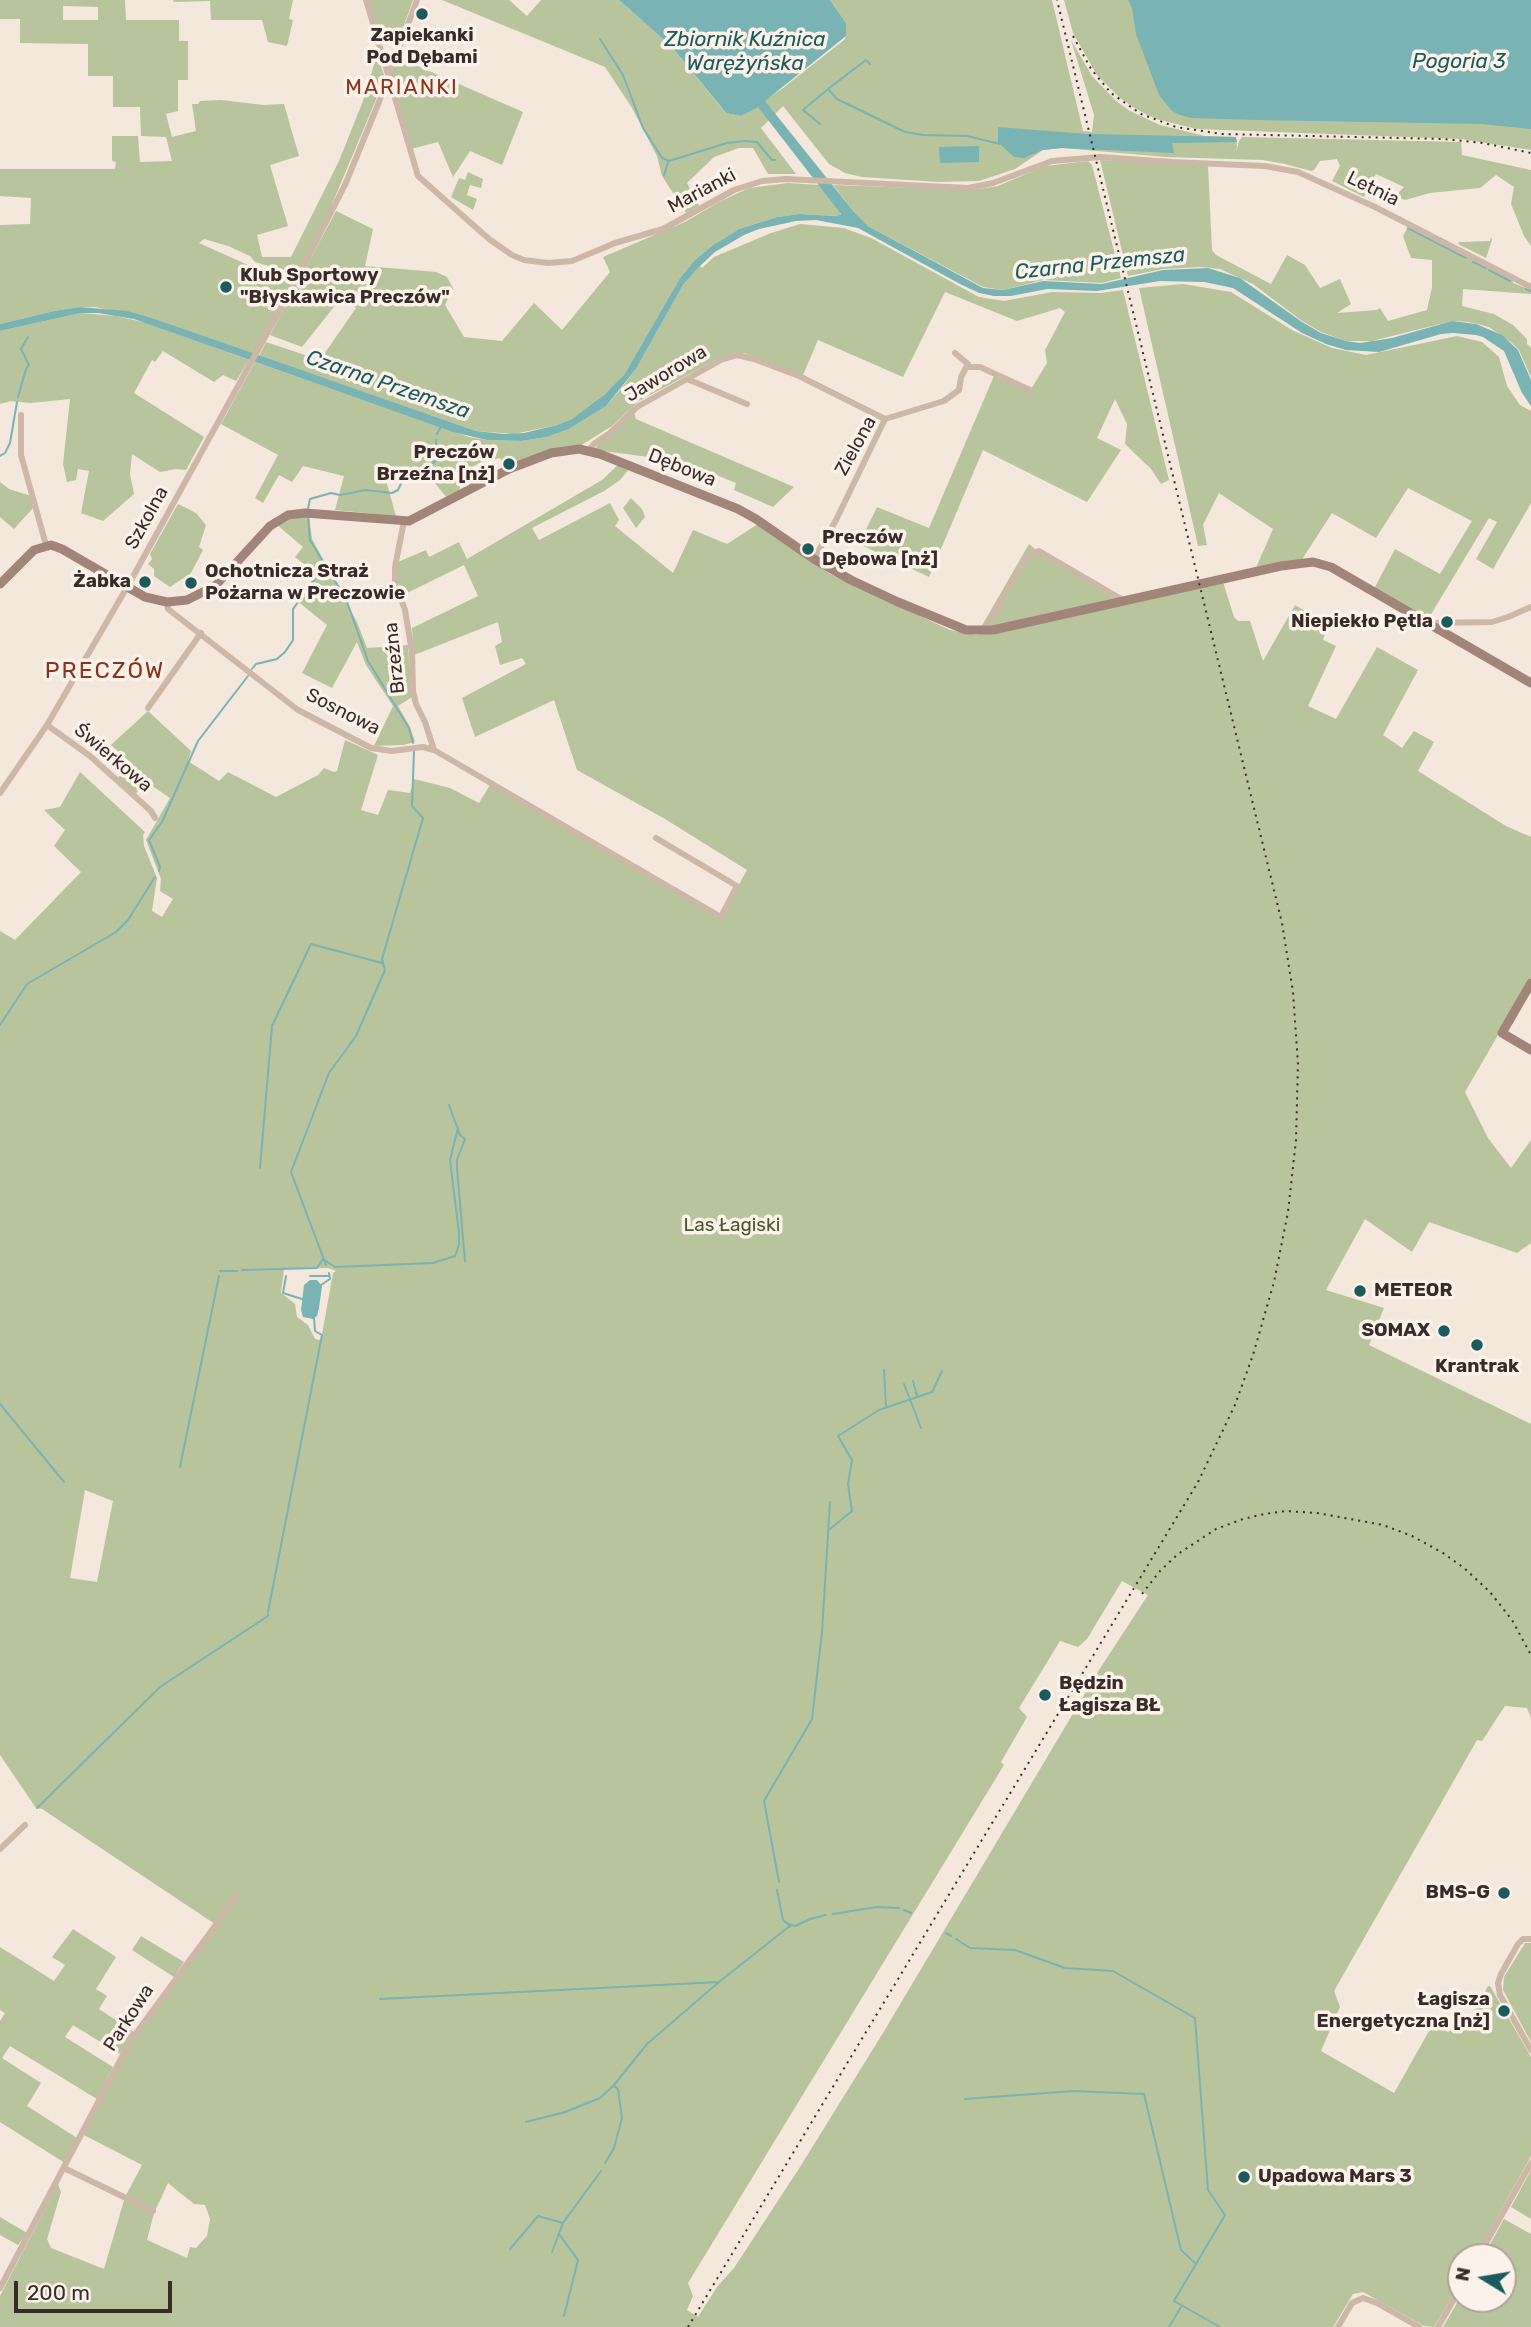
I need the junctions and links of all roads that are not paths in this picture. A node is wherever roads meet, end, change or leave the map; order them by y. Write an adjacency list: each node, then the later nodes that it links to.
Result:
1 (366, 0): 3 (street, Marianki)
2 (417, 0): 3 (street)
3 (388, 79): 4 (street); 5 (street, Marianki)
4 (379, 102): 5 (street); 20 (street, Szkolna)
5 (397, 107): 6 (street, Marianki)
6 (1189, 163): 7 (street, Letnia)
7 (1531, 287)
8 (955, 353): 9 (street)
9 (968, 367): 11 (street); 14 (street, Zielona)
10 (687, 379): 12 (street); 14 (street, Jaworowa); 15 (street, Jaworowa)
11 (1030, 390)
12 (747, 404)
13 (21, 415): 17 (street)
14 (885, 419): 18 (street, Zielona)
15 (589, 450): 16 (street, Dębowa); 18 (street, Dębowa)
16 (404, 521): 22 (street, Dębowa); 30 (street, Brzeźna)
17 (46, 545): 19 (street); 20 (street, Sosnowa)
18 (814, 559): 25 (street, Dębowa)
19 (0, 584)
20 (127, 587): 22 (street, Sosnowa); 29 (street, Szkolna)
21 (1125, 601): 24 (street, Dębowa); 25 (street, Dębowa); 25 (street)
22 (167, 602): 26 (street, Sosnowa)
23 (1531, 607): 24 (street)
24 (1427, 623): 27 (street, Dębowa)
25 (984, 631)
26 (201, 633): 28 (street); 30 (street, Sosnowa)
27 (1531, 683)
28 (148, 708)
29 (47, 725): 31 (street, Szkolna); 32 (street, Świerkowa)
30 (434, 750): 33 (street)
31 (0, 793)
32 (155, 818)
33 (656, 838)
34 (1531, 983): 35 (street)
35 (1531, 1050)
36 (25, 1825): 37 (street)
37 (0, 1849)
38 (237, 1896): 42 (street, Parkowa)
39 (1531, 1939): 40 (street)
40 (1531, 2050)
41 (1531, 2163): 44 (street)
42 (64, 2168): 43 (street); 45 (street, Parkowa)
43 (153, 2211)
44 (1486, 2243)
45 (0, 2288)
46 (1447, 2311): 49 (street)
47 (1338, 2327): 48 (street)
48 (1419, 2327)
49 (1438, 2327)

